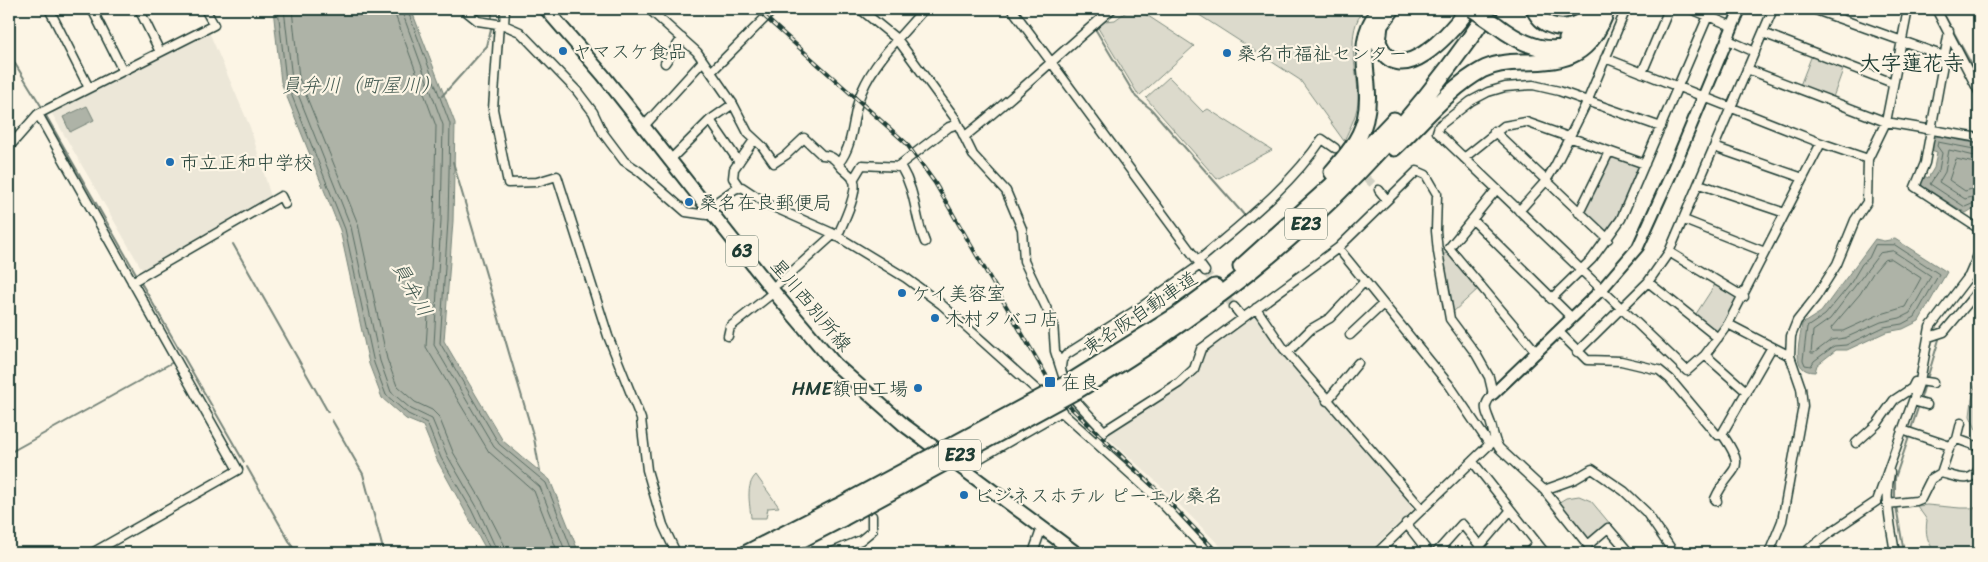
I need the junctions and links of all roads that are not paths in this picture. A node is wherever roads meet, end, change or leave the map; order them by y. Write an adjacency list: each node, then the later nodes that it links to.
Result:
1 (49, 9): 52 (street)
2 (92, 9): 47 (street)
3 (139, 9): 39 (street)
4 (205, 9): 39 (street)
5 (463, 9): 31 (street)
6 (506, 9): 31 (street)
7 (546, 9): 62 (main road, 星川西別所線 / 63)
8 (650, 9): 35 (street)
9 (774, 9): 48 (street)
10 (860, 9): 37 (street)
11 (924, 9): 37 (street)
12 (1012, 9): 44 (street)
13 (1112, 9): 44 (street)
14 (1380, 9): 103 (highway)
15 (1392, 9): 16 (highway)
16 (1468, 9)
17 (1473, 9): 30 (highway, bridge)
18 (1478, 9): 103 (highway, 東名阪自動車道 / E23)
19 (1534, 9): 28 (highway)
20 (1626, 9): 42 (street)
21 (1669, 9): 49 (street)
22 (1691, 9): 29 (street)
23 (1740, 9): 32 (street)
24 (1773, 9): 34 (street)
25 (1813, 9): 38 (street)
26 (1908, 9): 38 (street)
27 (1936, 9): 33 (street)
28 (1599, 11): 30 (highway); 103 (highway)
29 (1710, 12): 32 (street); 51 (street)
30 (1493, 15): 103 (highway, 東名阪自動車道 / E23)
31 (497, 23): 91 (street); 172 (street)
32 (1732, 26): 36 (street)
33 (1949, 31): 41 (street); 53 (street)
34 (1763, 33): 40 (street); 50 (street)
35 (682, 38): 43 (street); 45 (street)
36 (1726, 39): 40 (street); 54 (street)
37 (898, 40): 61 (street); 79 (street)
38 (1902, 42): 41 (street); 50 (street)
39 (160, 52): 47 (street)
40 (1755, 52): 46 (street)
41 (1944, 56): 64 (street)
42 (1605, 58): 49 (street); 55 (street)
43 (703, 61): 48 (street); 62 (street)
44 (1050, 61): 66 (street); 108 (street)
45 (665, 63)
46 (1747, 69): 57 (street); 60 (street)
47 (123, 71): 52 (street)
48 (711, 72): 56 (street)
49 (1642, 73): 51 (street)
50 (1893, 83): 60 (street)
51 (1678, 86): 54 (street); 63 (street)
52 (89, 88): 58 (street)
53 (1979, 92)
54 (1703, 96): 57 (street); 113 (street)
55 (1587, 102): 63 (street); 67 (street); 75 (street)
56 (733, 104): 59 (street); 69 (street)
57 (1730, 107): 70 (street); 71 (street)
58 (41, 112): 72 (street); 110 (street)
59 (710, 120): 77 (street); 78 (street)
60 (1886, 122): 64 (street); 76 (street)
61 (958, 124): 66 (street); 81 (street)
62 (644, 126): 77 (main road, 星川西別所線 / 63)
63 (1661, 127): 80 (street)
64 (1930, 129): 68 (street); 97 (street)
65 (1494, 131): 67 (street); 75 (street); 84 (street)
66 (964, 137): 137 (street)
67 (1569, 138): 74 (street); 84 (street)
68 (1979, 138)
69 (754, 140): 78 (street); 79 (street)
70 (1821, 143): 76 (street); 82 (street)
71 (1714, 147): 82 (street); 85 (street)
72 (9, 148)
73 (1335, 148): 108 (street)
74 (1609, 152): 80 (street); 94 (street)
75 (1464, 158): 88 (street)
76 (1868, 159): 135 (street)
77 (671, 160): 91 (main road, 星川西別所線 / 63)
78 (739, 162): 86 (street)
79 (839, 163): 83 (street)
80 (1645, 164): 99 (street)
81 (897, 167): 83 (street); 100 (street)
82 (1803, 178): 93 (street)
83 (853, 180): 98 (street)
84 (1545, 182): 92 (street); 94 (street)
85 (1698, 184): 93 (street); 96 (street)
86 (740, 188): 91 (street); 98 (street)
87 (1379, 190): 89 (street)
88 (1496, 190): 92 (street); 95 (street)
89 (1387, 200): 101 (street); 104 (street)
90 (285, 204): 110 (street)
91 (710, 210): 114 (main road, 星川西別所線 / 63)
92 (1519, 211): 109 (street)
93 (1785, 212): 106 (street)
94 (1578, 213): 99 (street)
95 (1473, 220): 102 (street); 117 (street)
96 (1684, 220): 105 (street); 106 (street)
97 (1979, 230)
98 (835, 236): 114 (street); 145 (street)
99 (1608, 239): 109 (street)
100 (925, 242)
101 (1338, 248): 111 (street); 120 (street)
102 (1449, 248): 104 (street); 133 (street)
103 (1270, 249): 166 (highway, 東名阪自動車道 / E23, bridge)
104 (1438, 252): 141 (street)
105 (1669, 252): 112 (street); 116 (street)
106 (1765, 252): 116 (street)
107 (1979, 253): 128 (street)
108 (1201, 266): 137 (street)
109 (1581, 270): 113 (street); 117 (street)
110 (136, 279): 171 (street)
111 (1365, 281): 118 (street); 132 (street)
112 (1648, 282): 121 (street); 129 (street)
113 (1602, 289): 121 (street); 123 (street)
114 (772, 290): 127 (street); 158 (main road, 星川西別所線 / 63)
115 (1979, 290): 128 (street)
116 (1744, 297): 124 (street)
117 (1551, 299): 123 (street)
118 (1383, 304): 126 (street); 152 (street)
119 (1234, 307): 122 (street)
120 (1256, 308): 122 (street); 132 (street)
121 (1621, 309): 131 (street); 134 (street)
122 (1243, 318): 148 (street)
123 (1572, 318): 125 (street)
124 (1728, 324): 129 (street); 130 (street)
125 (1558, 332): 131 (street); 133 (street)
126 (1350, 335)
127 (728, 336)
128 (1929, 337): 138 (street)
129 (1718, 338): 134 (street)
130 (1772, 347): 135 (street); 140 (street)
131 (1577, 352): 149 (street)
132 (1287, 353): 142 (street)
133 (1537, 353): 141 (street)
134 (1705, 355): 140 (street)
135 (1790, 356): 186 (street)
136 (1358, 363): 142 (street)
137 (1061, 367): 148 (street)
138 (1920, 381): 139 (street); 143 (street); 154 (street)
139 (1933, 384)
140 (1747, 392): 149 (street)
141 (1493, 394): 152 (street)
142 (1328, 401): 164 (street)
143 (1914, 401): 144 (street); 147 (street)
144 (1927, 406)
145 (1062, 411): 153 (street); 158 (street)
146 (1961, 423): 150 (street)
147 (1902, 430): 151 (street); 155 (street)
148 (1104, 431): 153 (street)
149 (1722, 434): 162 (street)
150 (1957, 439): 155 (street); 156 (street)
151 (1899, 440): 163 (street); 187 (street)
152 (1492, 442): 157 (street); 161 (street)
153 (1098, 443): 178 (street)
154 (1856, 443)
155 (1950, 446): 160 (street)
156 (1979, 447)
157 (1473, 462): 164 (street); 165 (street)
158 (963, 468): 169 (main road, 星川西別所線 / 63)
159 (1979, 470): 160 (street)
160 (1941, 474): 163 (street)
161 (1544, 490): 184 (street); 185 (street)
162 (1717, 501)
163 (1887, 504): 188 (street)
164 (1422, 509): 168 (street)
165 (1510, 511): 170 (street); 181 (street)
166 (840, 512): 173 (highway, 東名阪自動車道 / E23); 174 (highway, 東名阪自動車道 / E23)
167 (872, 516): 175 (street)
168 (1406, 523): 179 (street); 180 (street)
169 (1042, 527): 176 (street); 177 (main road, 星川西別所線 / 63)
170 (1537, 543): 182 (street); 183 (street)
171 (92, 553)
172 (676, 553)
173 (747, 553)
174 (775, 553)
175 (830, 553)
176 (1033, 553)
177 (1076, 553)
178 (1208, 553)
179 (1377, 553)
180 (1429, 553)
181 (1436, 553)
182 (1528, 553)
183 (1546, 553)
184 (1621, 553)
185 (1674, 553)
186 (1769, 553)
187 (1804, 553)
188 (1895, 553)

